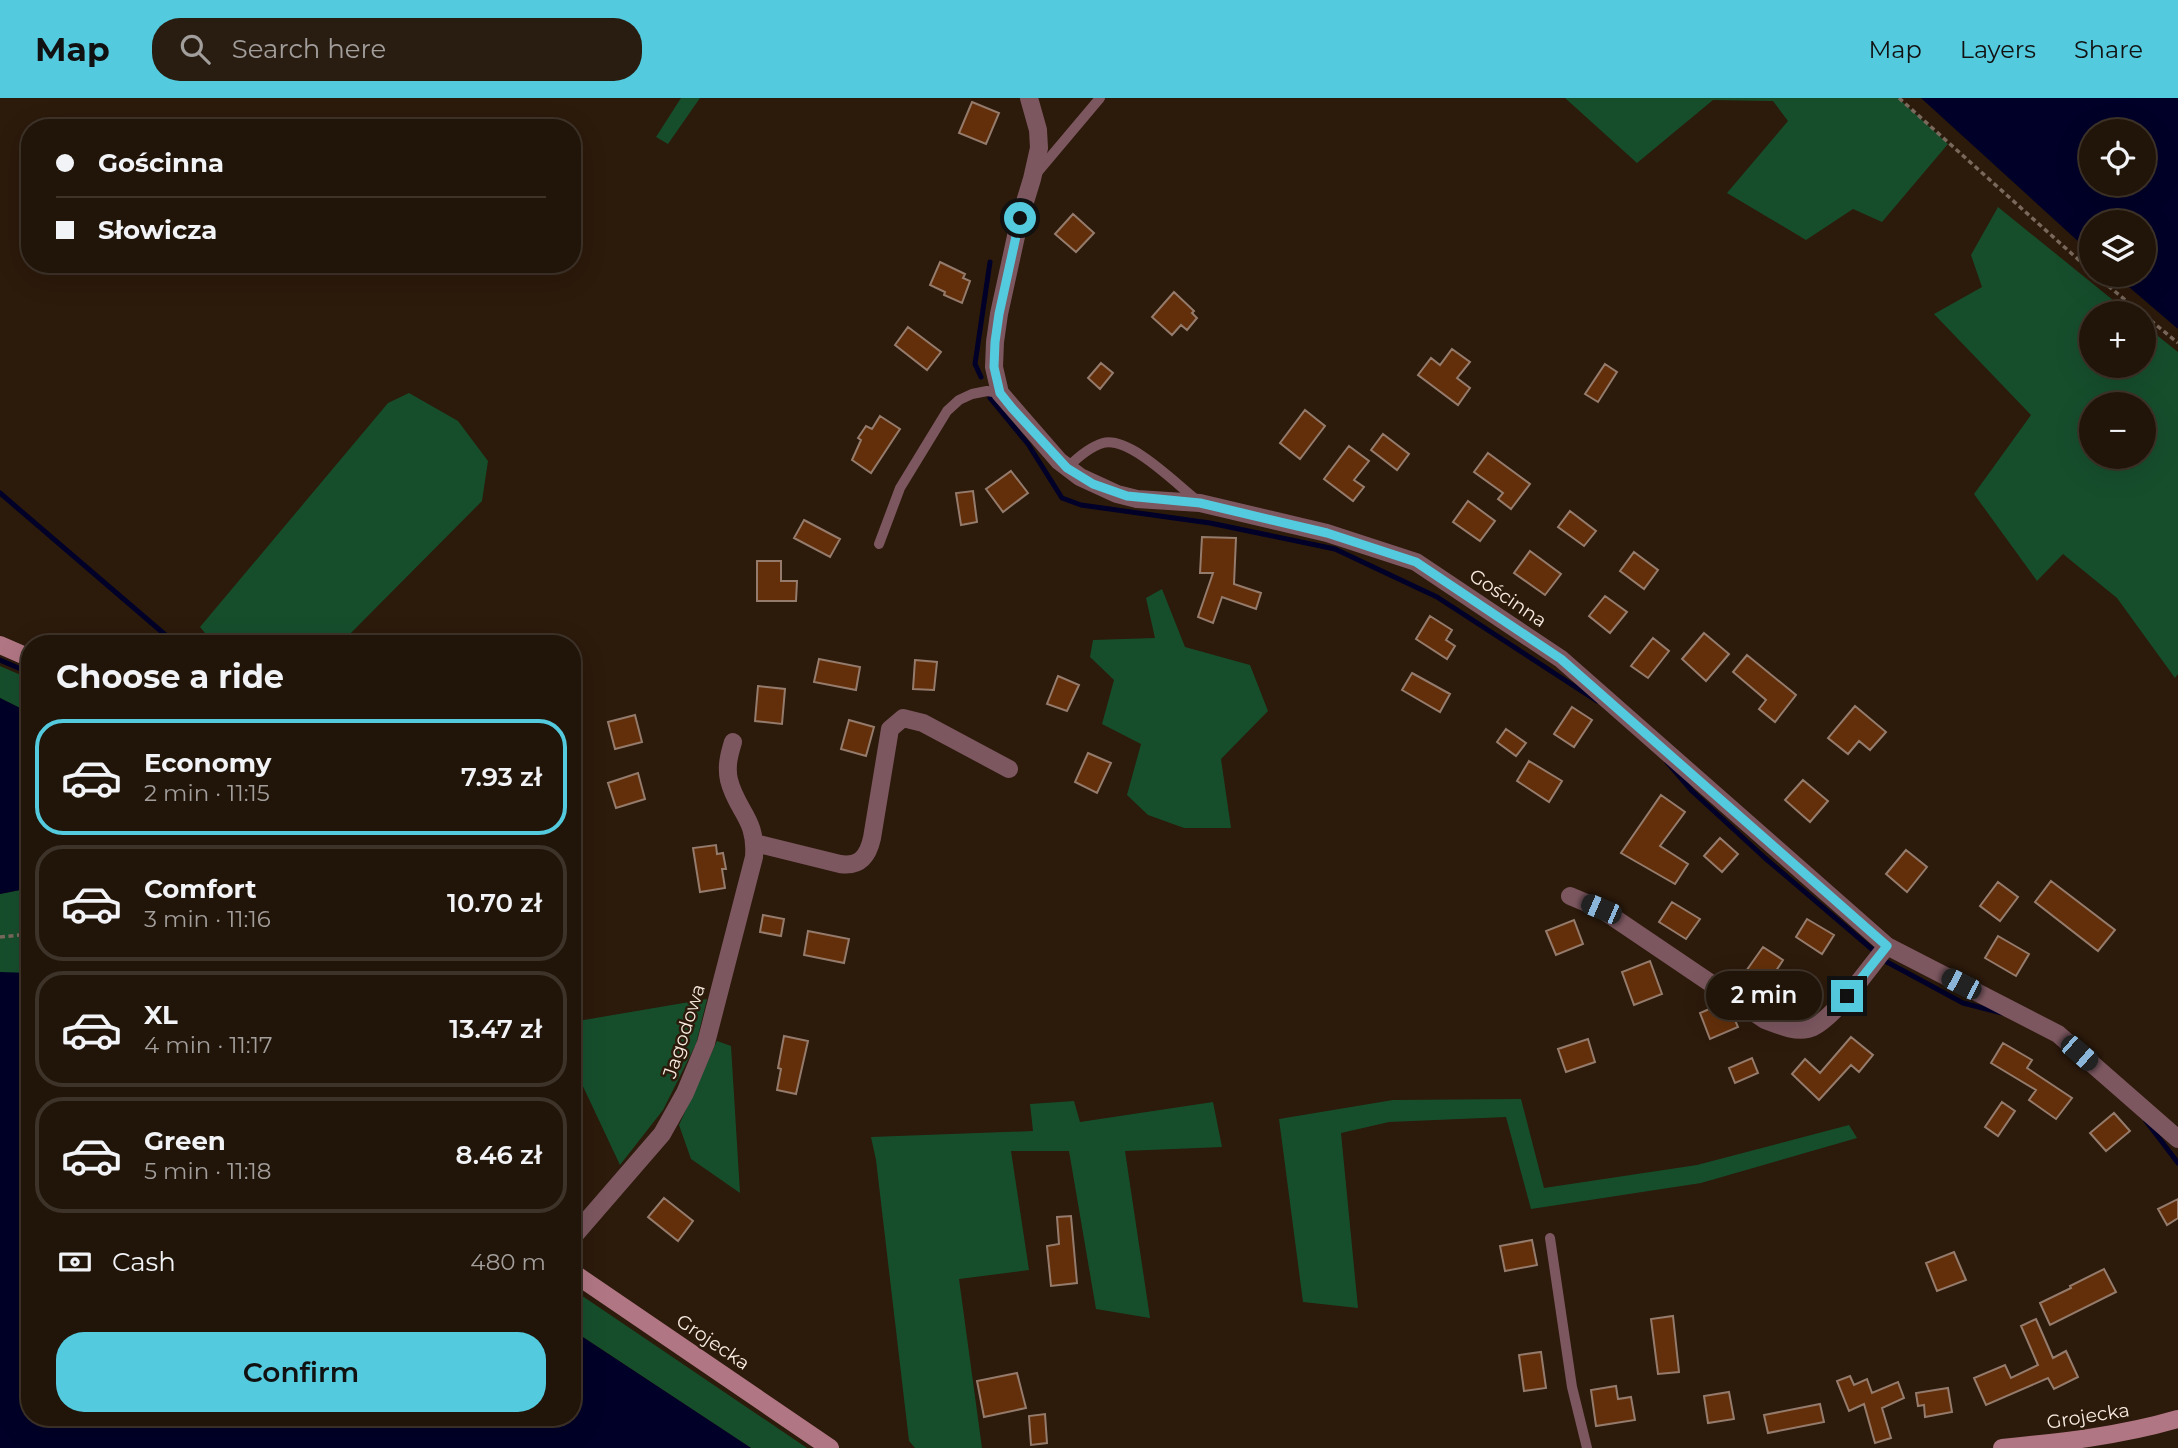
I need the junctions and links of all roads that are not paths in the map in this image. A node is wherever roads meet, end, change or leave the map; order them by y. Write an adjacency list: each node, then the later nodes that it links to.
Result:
1 (1029, 98): 3 (street)
2 (1100, 98): 3 (lane)
3 (1032, 179): 4 (street)
4 (1000, 393): 5 (street, Gościnna); 7 (lane)
5 (1067, 468): 6 (street, Gościnna); 6 (lane)
6 (1200, 503): 14 (street, Gościnna)
7 (879, 544)
8 (0, 645): 9 (street)
9 (21, 654)
10 (733, 742): 12 (street, Jagodowa)
11 (1009, 769): 12 (street)
12 (755, 843): 16 (street, Jagodowa)
13 (1570, 896): 14 (street)
14 (1887, 946): 15 (street, Gościnna)
15 (2178, 1139)
16 (581, 1228)
17 (1550, 1238): 21 (lane)
18 (581, 1278): 20 (street, Grojecka)
19 (2178, 1419): 22 (street, Grojecka)
20 (830, 1448)
21 (1587, 1448)
22 (2002, 1448)

